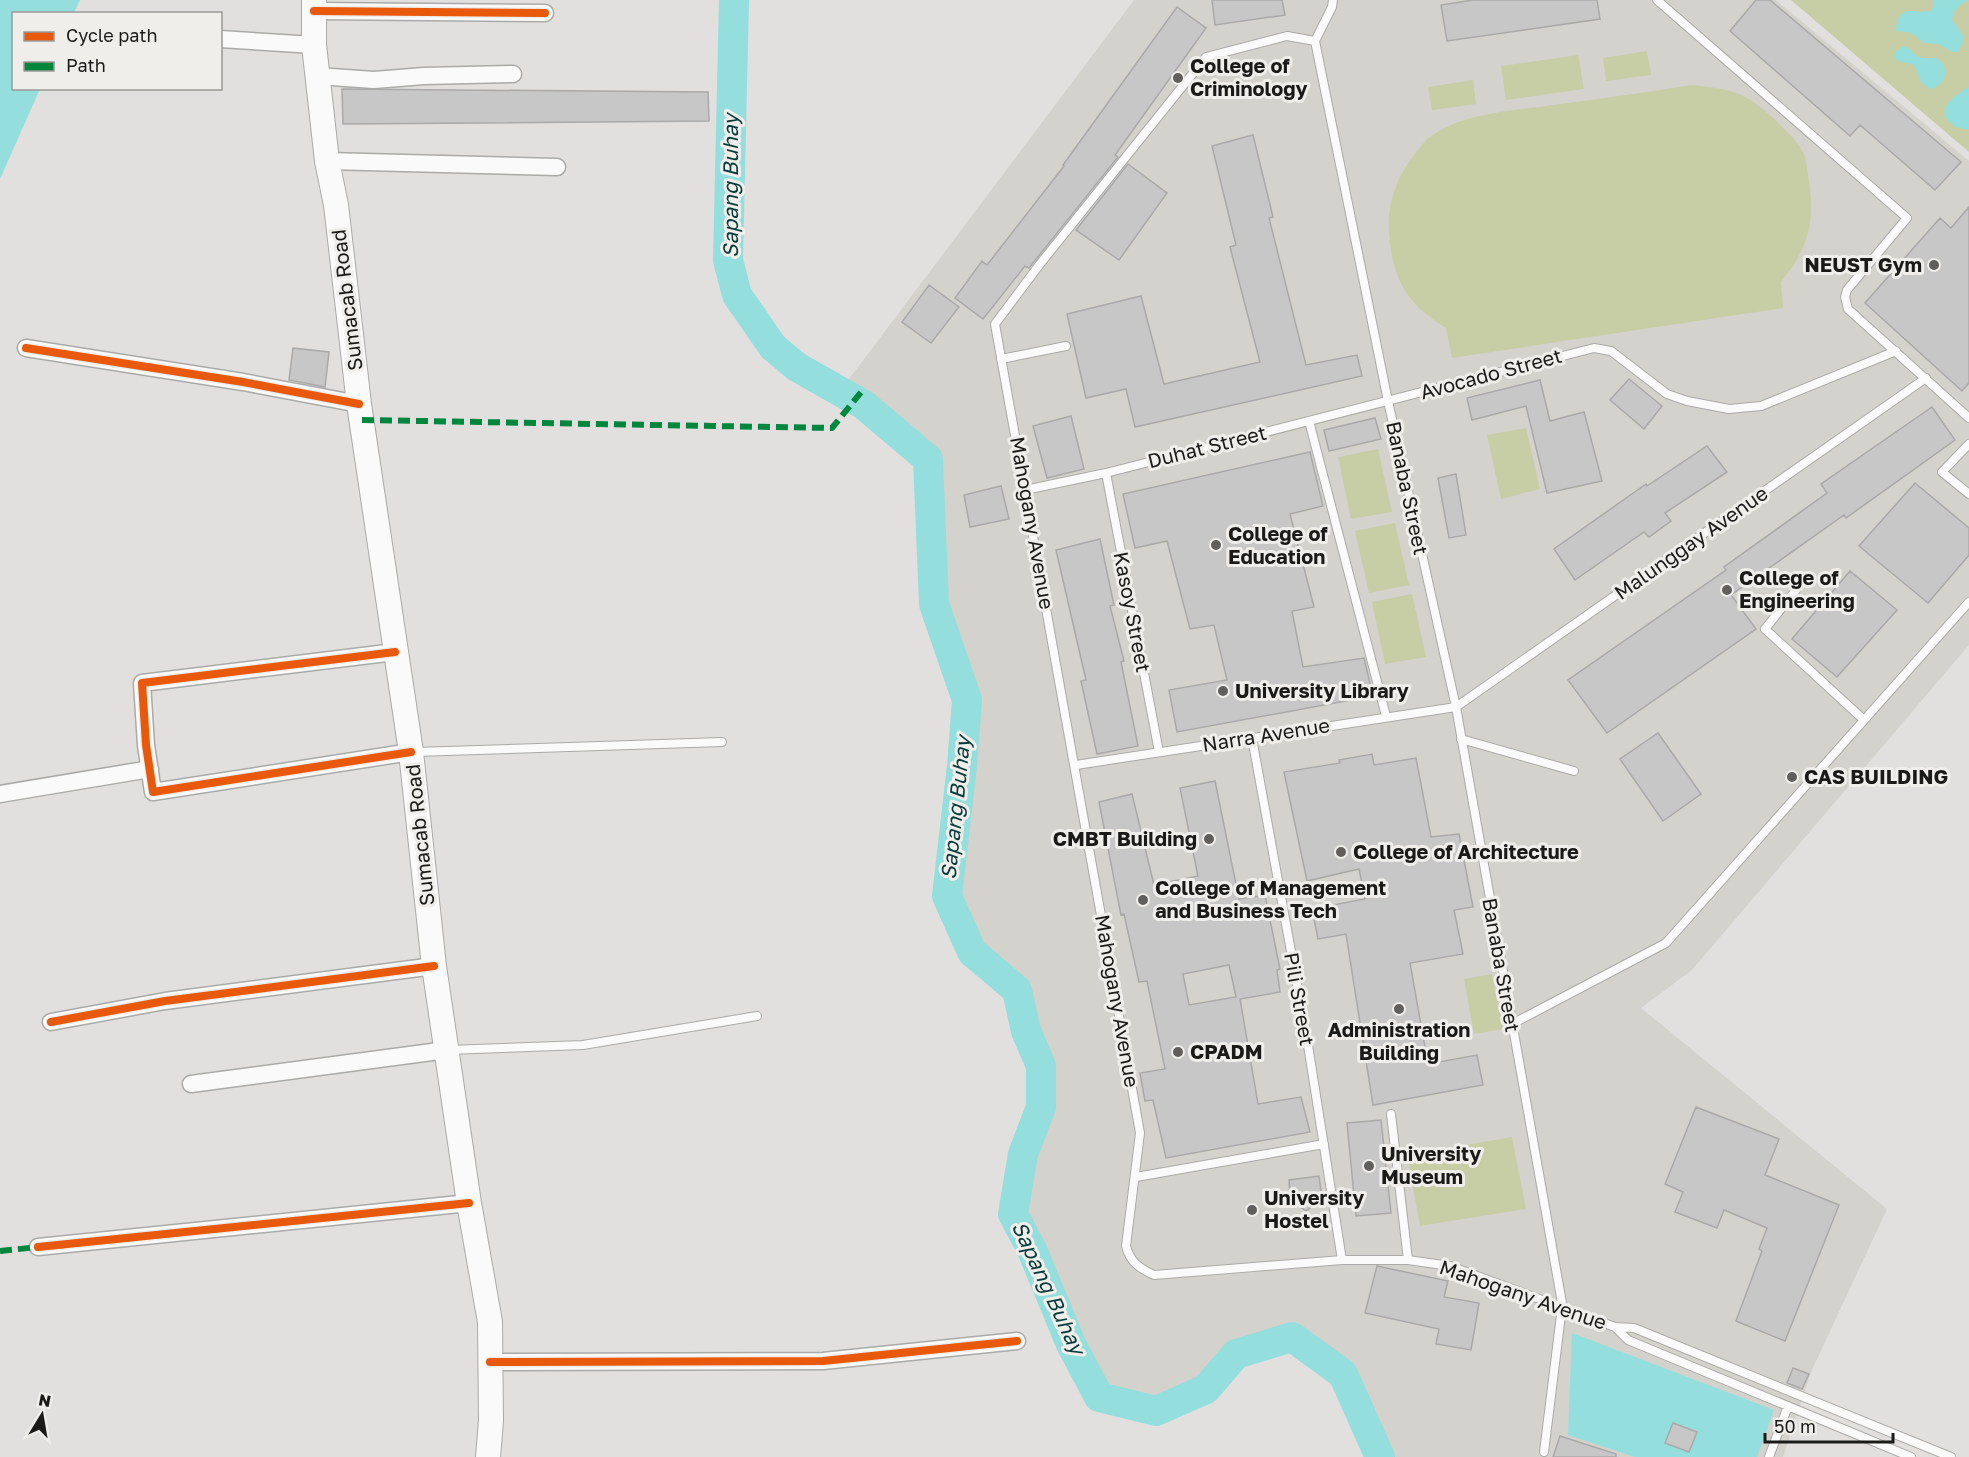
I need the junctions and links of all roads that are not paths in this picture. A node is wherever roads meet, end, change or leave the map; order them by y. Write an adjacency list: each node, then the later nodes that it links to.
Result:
1 (1333, 0): 6 (lane)
2 (1657, 0): 14 (lane)
3 (314, 5): 4 (street); 7 (main road, Sumacab Road)
4 (545, 13)
5 (222, 39): 7 (street)
6 (1315, 41): 15 (lane, Mahogany Avenue); 17 (lane, Banaba Street)
7 (314, 45): 9 (main road, Sumacab Road)
8 (513, 74): 9 (street)
9 (318, 76): 10 (main road, Sumacab Road)
10 (327, 161): 11 (street); 18 (main road, Sumacab Road)
11 (557, 167)
12 (1066, 346): 15 (lane)
13 (26, 348): 18 (street)
14 (1896, 351): 16 (lane); 17 (lane, Avocado Street)
15 (1001, 359): 23 (lane, Mahogany Avenue)
16 (1926, 378): 19 (lane); 28 (lane, Malunggay Avenue)
17 (1388, 401): 20 (lane, Duhat Street); 28 (lane, Banaba Street)
18 (359, 404): 27 (main road, Sumacab Road)
19 (1969, 418)
20 (1309, 421): 22 (lane, Duhat Street); 29 (lane)
21 (1969, 444): 24 (lane)
22 (1106, 473): 23 (lane, Duhat Street); 35 (lane, Kasoy Street)
23 (1025, 489): 36 (lane, Mahogany Avenue)
24 (1969, 494)
25 (1796, 590): 30 (lane)
26 (1969, 602): 30 (lane)
27 (395, 652): 34 (main road, Sumacab Road); 37 (street)
28 (1456, 707): 29 (lane, Narra Avenue); 32 (lane, Banaba Street)
29 (1386, 716): 31 (lane, Narra Avenue)
30 (1864, 720): 43 (lane)
31 (1252, 738): 35 (lane, Narra Avenue); 47 (lane, Pili Street)
32 (1461, 739): 38 (lane); 43 (lane, Banaba Street)
33 (722, 742): 34 (lane)
34 (411, 752): 37 (street); 40 (main road, Sumacab Road)
35 (1159, 752): 36 (lane, Narra Avenue)
36 (1076, 765): 48 (lane, Mahogany Avenue)
37 (150, 769): 39 (street)
38 (1574, 771)
39 (0, 794)
40 (434, 966): 42 (street); 44 (main road, Sumacab Road)
41 (757, 1016): 44 (lane)
42 (51, 1023)
43 (1512, 1024): 53 (lane, Banaba Street)
44 (447, 1050): 45 (street); 49 (main road, Sumacab Road)
45 (191, 1084)
46 (1391, 1114): 52 (lane)
47 (1324, 1144): 48 (lane); 51 (lane, Pili Street)
48 (1136, 1177): 51 (lane, Mahogany Avenue)
49 (469, 1203): 50 (street); 56 (main road, Sumacab Road)
50 (38, 1247)
51 (1342, 1260): 52 (lane, Mahogany Avenue)
52 (1408, 1260): 53 (lane, Mahogany Avenue)
53 (1562, 1307): 54 (lane, Mahogany Avenue); 60 (lane, Banaba Street)
54 (1615, 1327): 57 (lane, Mahogany Avenue); 58 (lane, Mahogany Avenue)
55 (1017, 1341): 56 (street)
56 (490, 1362): 61 (main road, Sumacab Road)
57 (1788, 1406): 59 (lane, Mahogany Avenue); 62 (lane)
58 (1827, 1406): 59 (lane); 64 (lane, Mahogany Avenue)
59 (1821, 1420): 63 (lane, Mahogany Avenue)
60 (1544, 1452)
61 (488, 1457)
62 (1769, 1457)
63 (1911, 1457)
64 (1950, 1457)

